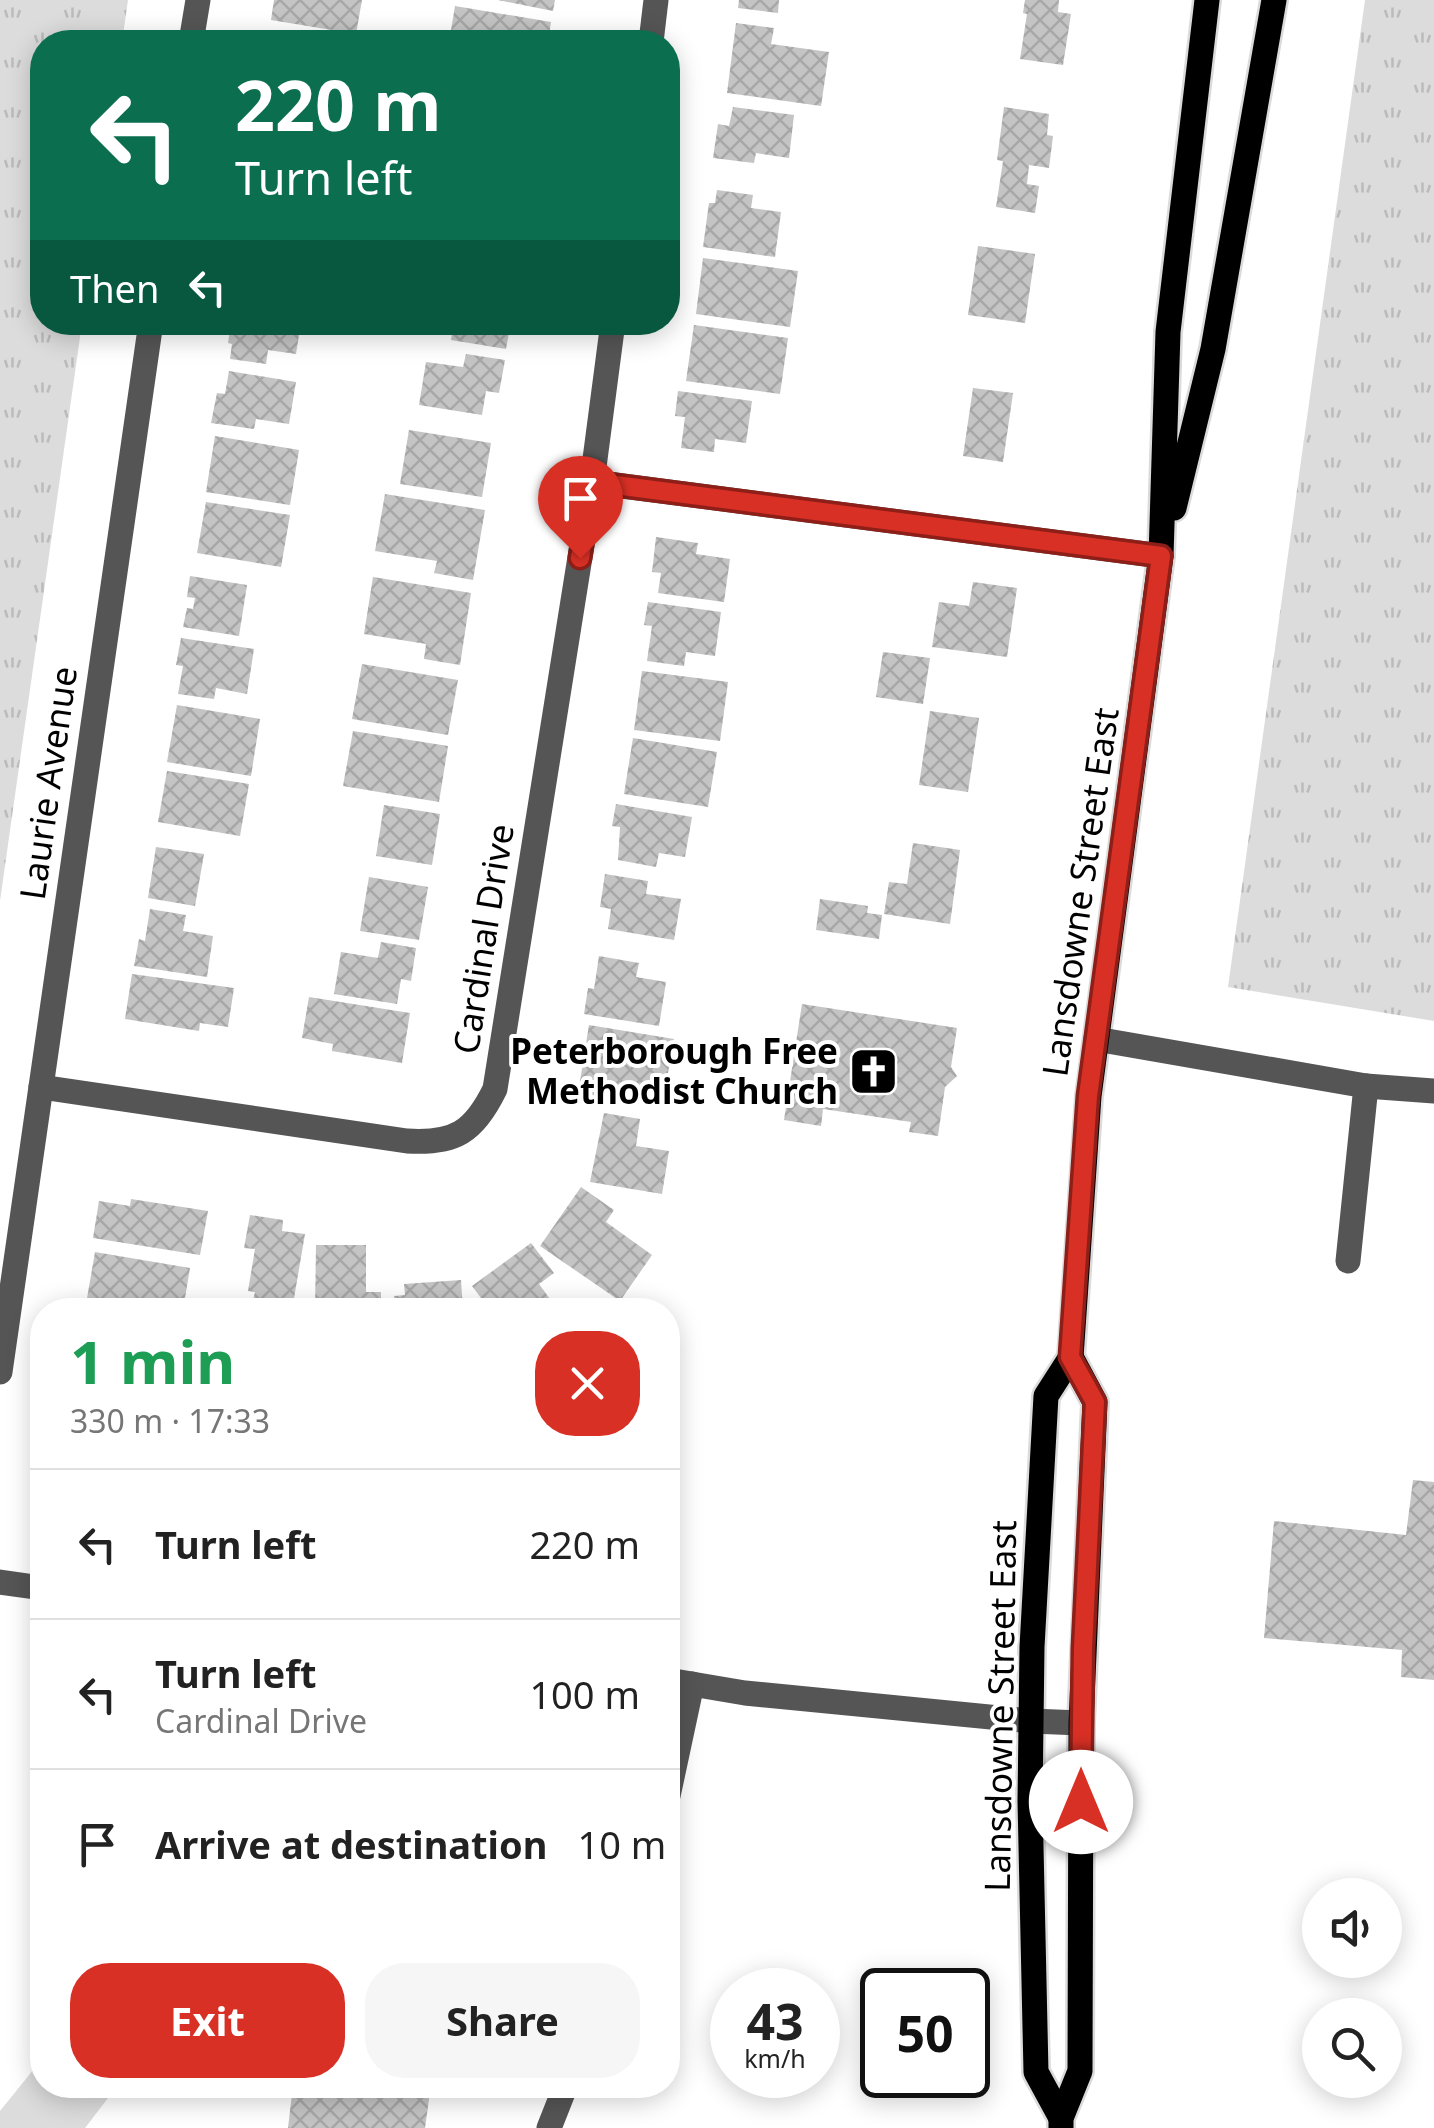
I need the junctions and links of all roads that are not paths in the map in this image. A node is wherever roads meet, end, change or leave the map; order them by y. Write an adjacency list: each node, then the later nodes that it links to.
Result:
1 (198, 0): 6 (street)
2 (656, 0): 7 (street)
3 (1207, 0): 12 (main road, Lansdowne Street East)
4 (1262, 0): 8 (main road)
5 (1274, 0): 8 (main road, Lansdowne Street East)
6 (194, 30)
7 (652, 30)
8 (1260, 88): 12 (main road, Lansdowne Street East)
9 (149, 335): 15 (street, Laurie Avenue)
10 (612, 335): 11 (street, Cardinal Drive)
11 (592, 482): 12 (street); 15 (street, Cardinal Drive)
12 (1161, 556): 13 (main road, Lansdowne Street East)
13 (1096, 1038): 14 (street); 18 (main road, Lansdowne Street East)
14 (1366, 1086): 16 (street); 17 (street)
15 (41, 1087): 19 (street, Laurie Avenue)
16 (1434, 1091)
17 (1348, 1262)
18 (1070, 1357): 23 (main road, Lansdowne Street East); 24 (main road, Lansdowne Street East)
19 (0, 1372)
20 (0, 1582): 21 (street)
21 (30, 1586)
22 (680, 1682): 23 (street)
23 (1031, 1721): 24 (street); 26 (main road, Lansdowne Street East)
24 (1081, 1722): 26 (main road, Lansdowne Street East)
25 (561, 2098): 27 (street)
26 (1061, 2123)
27 (548, 2128)

